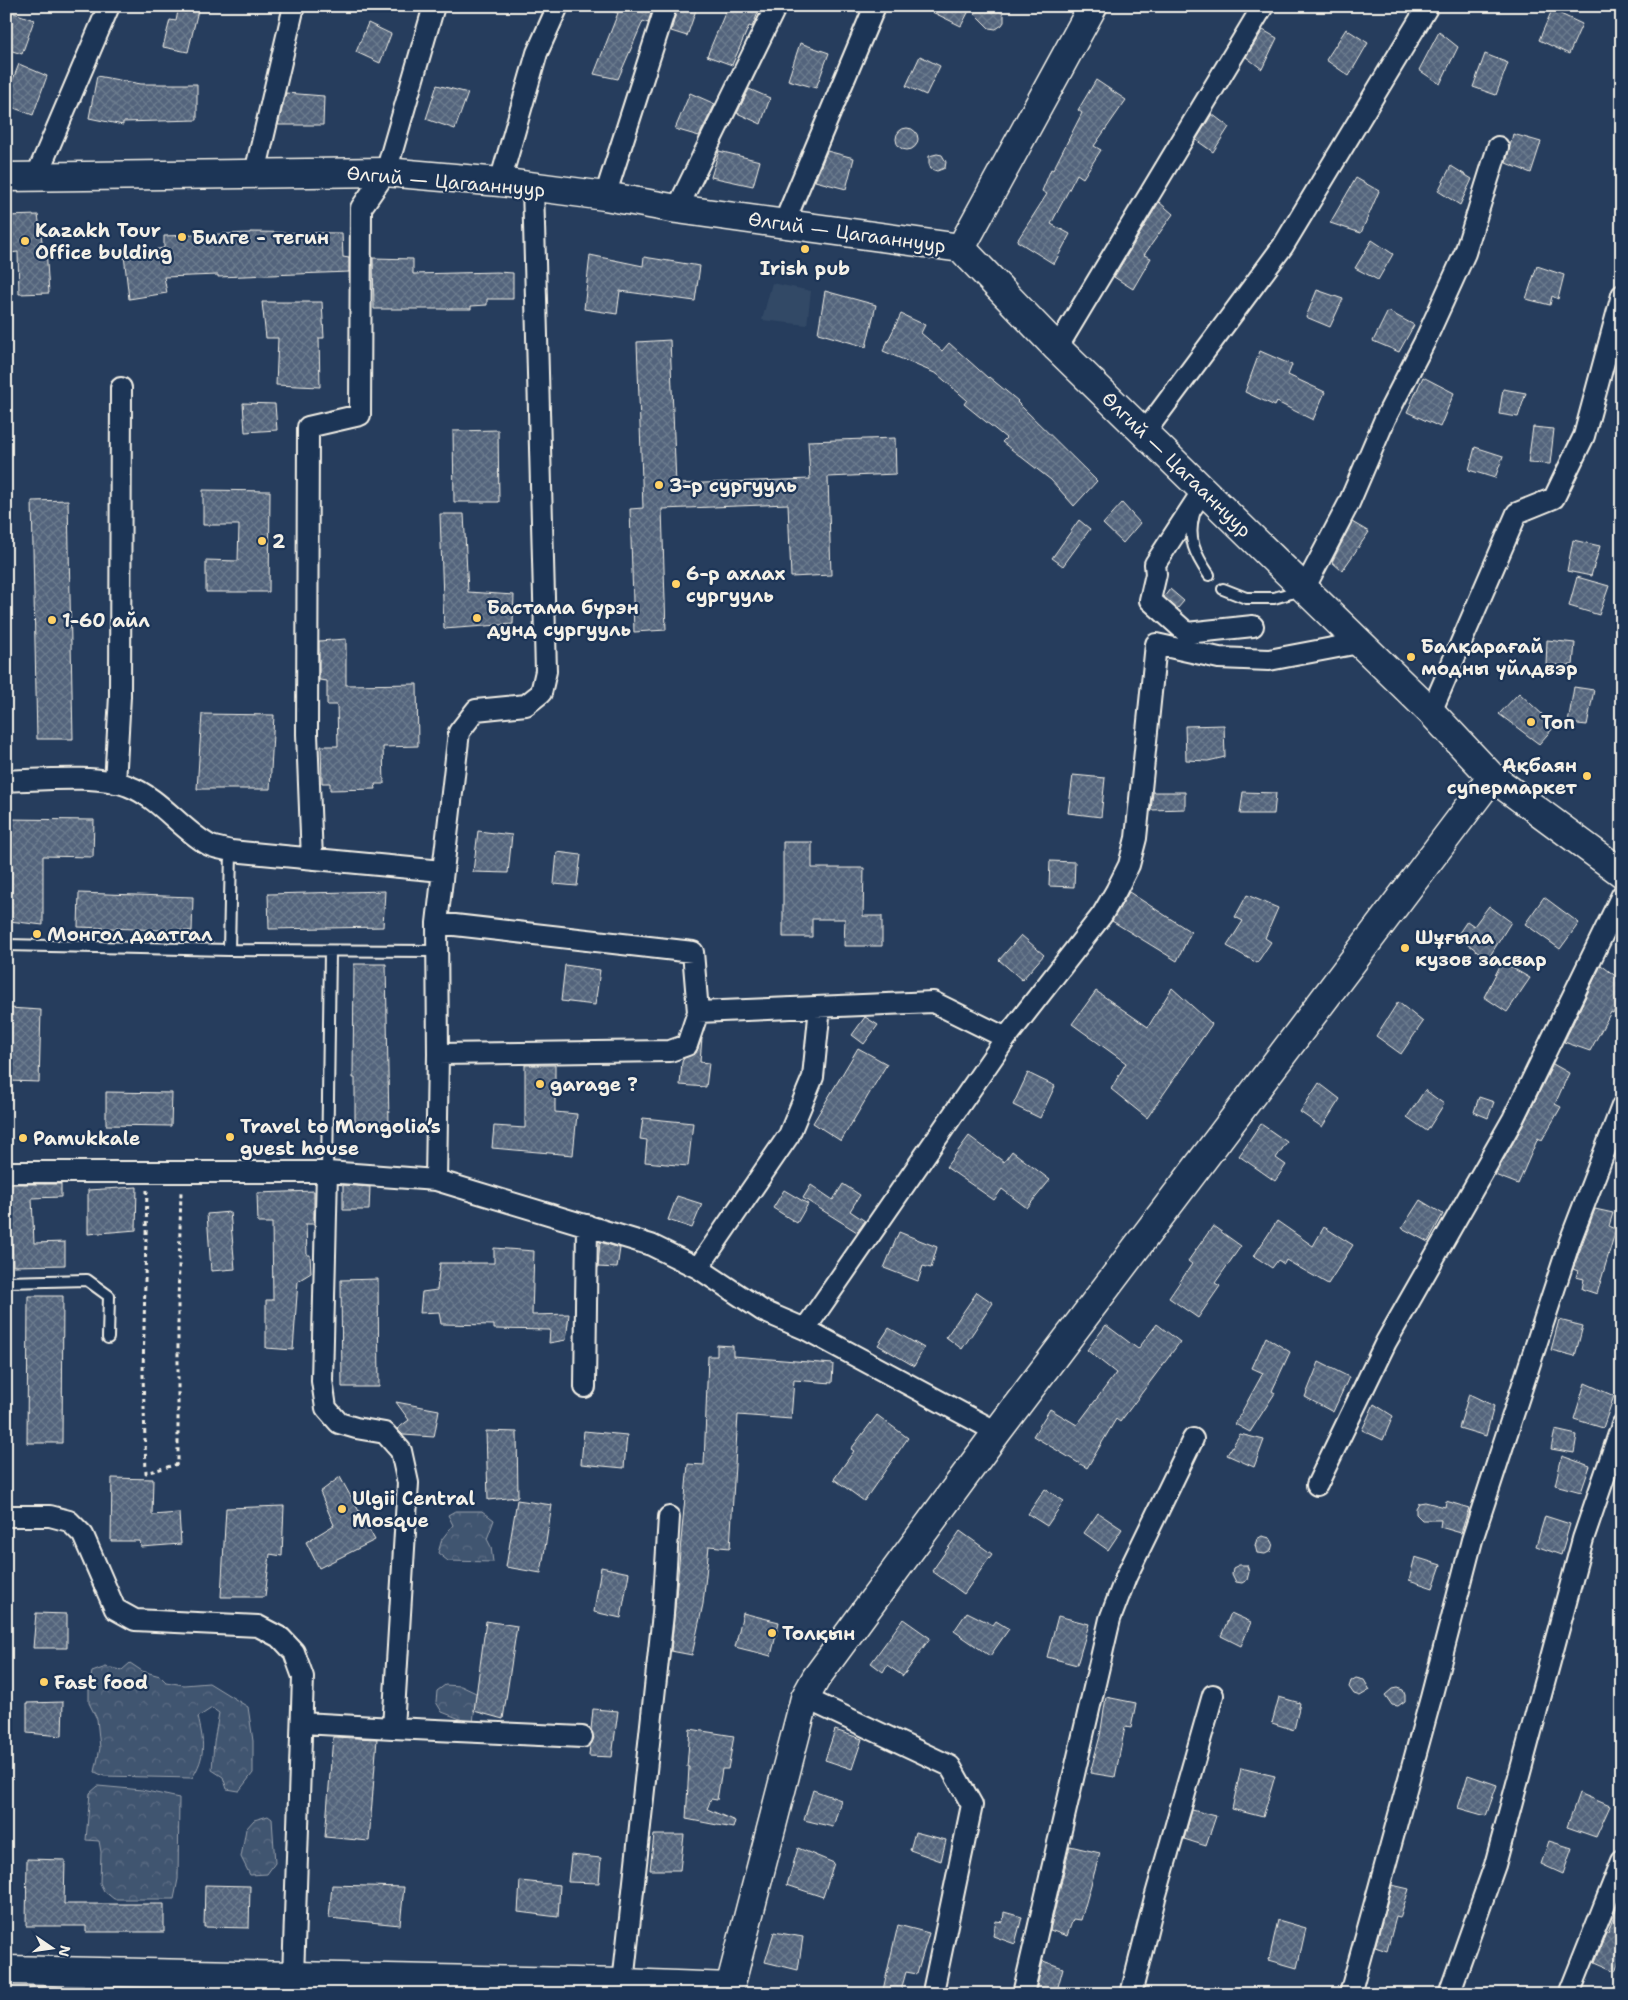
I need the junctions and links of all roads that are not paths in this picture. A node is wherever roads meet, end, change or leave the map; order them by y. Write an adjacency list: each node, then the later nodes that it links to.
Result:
1 (109, 6): 15 (street)
2 (294, 6): 13 (street)
3 (434, 6): 12 (street)
4 (558, 6): 16 (street)
5 (666, 6): 18 (street)
6 (776, 6): 19 (street)
7 (876, 6): 20 (street)
8 (1093, 6): 21 (main road)
9 (1263, 6): 23 (street)
10 (1428, 6): 25 (street)
11 (1498, 147): 29 (street)
12 (386, 172): 13 (main road, Өлгий — Цагааннуур); 16 (main road, Өлгий — Цагааннуур); 37 (street)
13 (255, 173): 15 (main road, Өлгий — Цагааннуур)
14 (6, 176): 15 (main road, Өлгий — Цагааннуур)
15 (36, 177)
16 (500, 182): 17 (main road, Өлгий — Цагааннуур)
17 (533, 187): 18 (main road, Өлгий — Цагааннуур); 38 (street)
18 (605, 196): 19 (main road, Өлгий — Цагааннуур)
19 (677, 209): 20 (main road, Өлгий — Цагааннуур)
20 (784, 223): 21 (main road, Өлгий — Цагааннуур)
21 (961, 248): 23 (main road, Өлгий — Цагааннуур)
22 (1622, 295): 32 (street)
23 (1057, 348): 25 (main road, Өлгий — Цагааннуур)
24 (121, 388): 35 (street)
25 (1145, 432): 26 (main road, Өлгий — Цагааннуур)
26 (1200, 492): 27 (lane); 29 (main road, Өлгий — Цагааннуур); 30 (street)
27 (1209, 575)
28 (1223, 589): 29 (lane)
29 (1304, 589): 31 (main road, Өлгий — Цагааннуур)
30 (1253, 626)
31 (1359, 643): 32 (main road, Өлгий — Цагааннуур); 48 (street)
32 (1431, 712): 33 (main road, Өлгий — Цагааннуур)
33 (1492, 777): 39 (main road, Өлгий — Цагааннуур); 61 (main road)
34 (6, 781): 35 (street)
35 (115, 783): 36 (street)
36 (231, 851): 37 (street); 43 (lane)
37 (312, 859): 38 (street)
38 (442, 872): 41 (street)
39 (1622, 872)
40 (1622, 895): 63 (street)
41 (437, 923): 45 (street); 47 (street)
42 (6, 945): 43 (lane)
43 (229, 950): 44 (lane)
44 (330, 951): 45 (lane); 52 (lane)
45 (437, 951): 49 (street)
46 (820, 1007): 47 (street); 48 (street); 55 (street)
47 (698, 1012): 49 (street)
48 (1006, 1038): 57 (street)
49 (438, 1054): 53 (street)
50 (1622, 1106): 79 (street)
51 (6, 1172): 52 (street)
52 (326, 1172): 53 (street); 69 (street)
53 (436, 1180): 54 (street)
54 (587, 1225): 55 (street); 59 (street)
55 (698, 1268): 57 (street)
56 (6, 1282): 58 (lane)
57 (805, 1329): 61 (street)
58 (108, 1338)
59 (586, 1387)
60 (1622, 1425): 80 (street)
61 (997, 1432): 67 (main road)
62 (1193, 1439): 77 (street)
63 (1317, 1484)
64 (6, 1516): 68 (street)
65 (669, 1517): 74 (street)
66 (1213, 1695): 78 (street)
67 (805, 1698): 75 (street); 76 (main road)
68 (303, 1723): 69 (street); 73 (street)
69 (393, 1728): 70 (street)
70 (582, 1737)
71 (1622, 1861): 81 (street)
72 (6, 1970): 73 (main road)
73 (293, 1978): 74 (main road)
74 (623, 1983): 76 (main road)
75 (934, 1987)
76 (730, 1990)
77 (1023, 1994)
78 (1130, 1994)
79 (1350, 1994)
80 (1449, 1994)
81 (1569, 1994)

